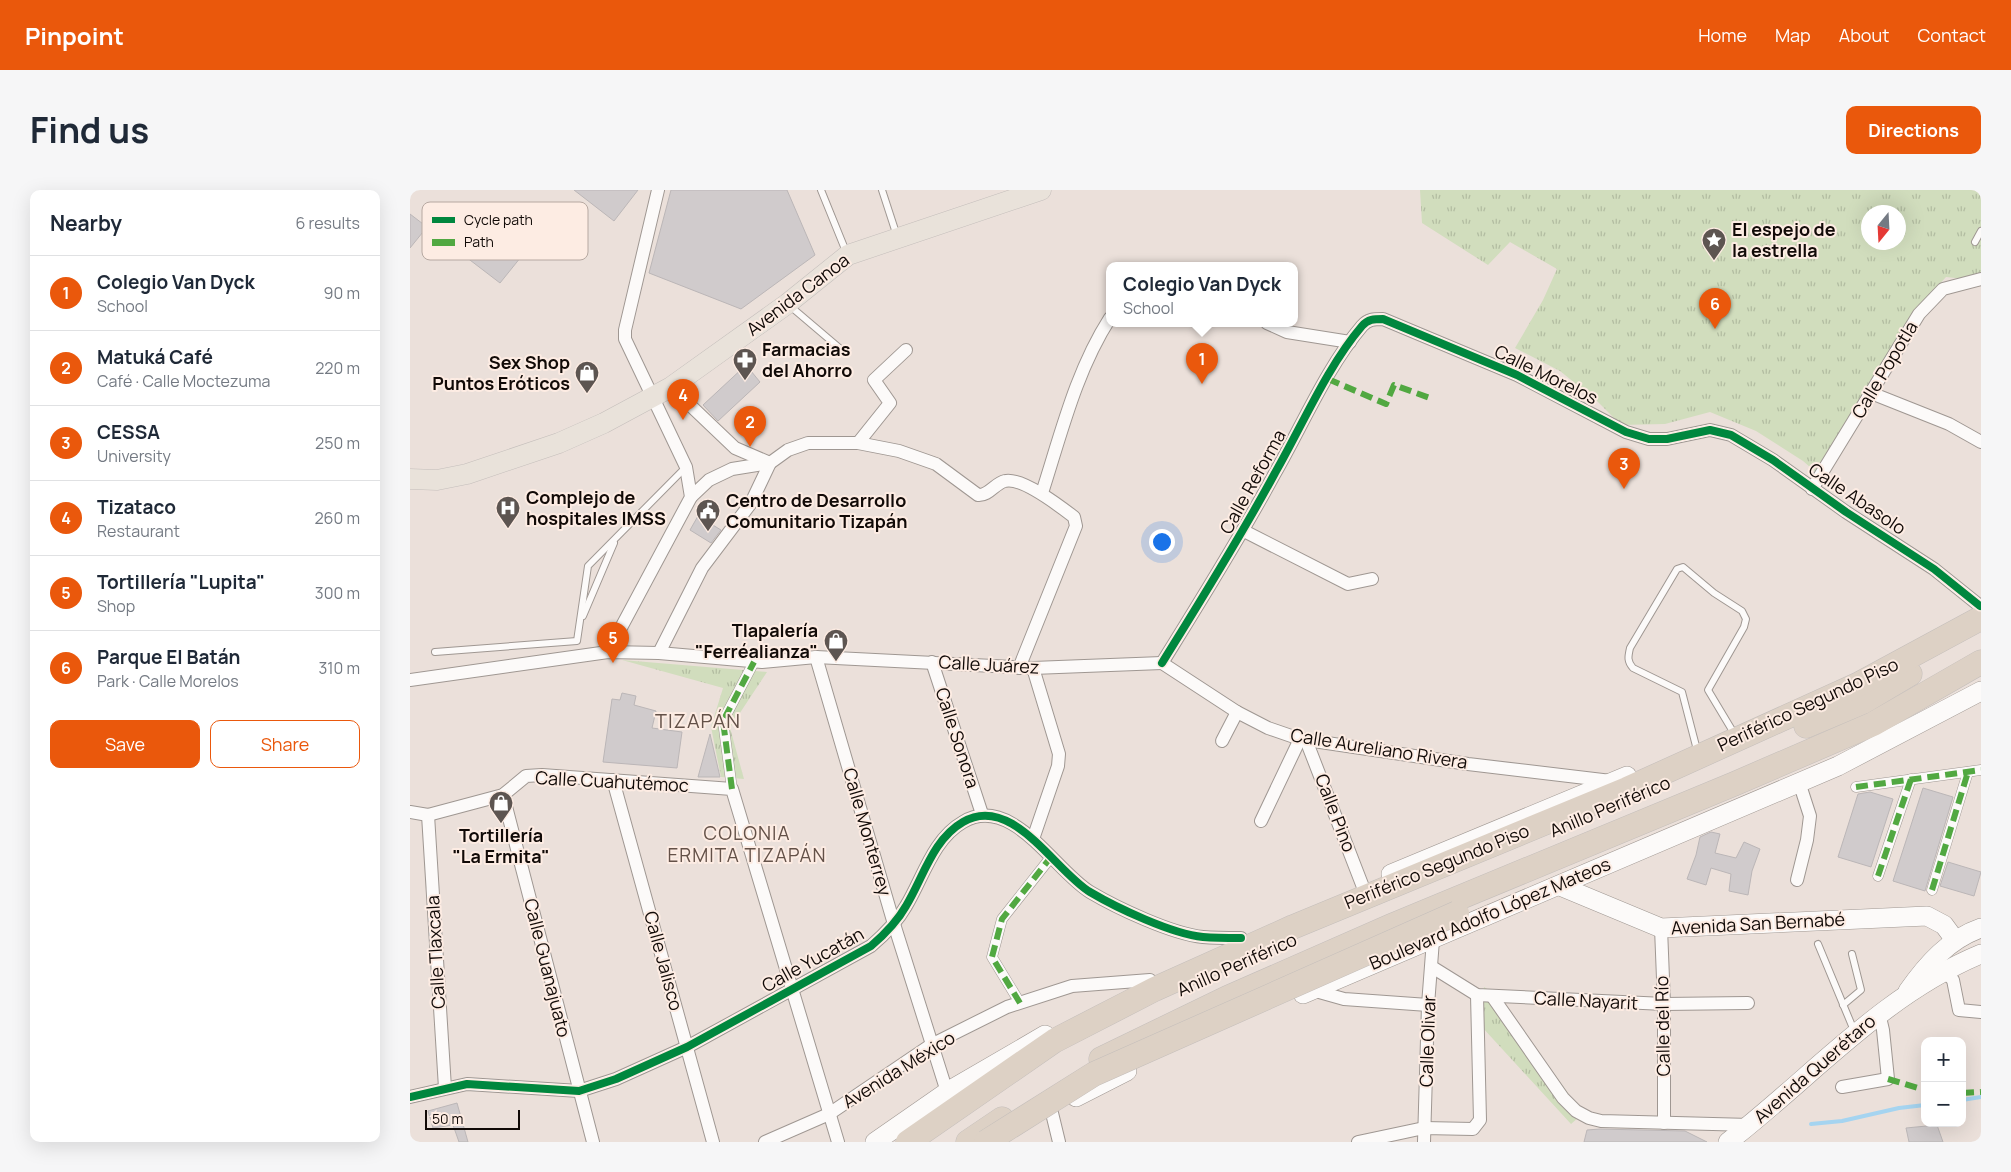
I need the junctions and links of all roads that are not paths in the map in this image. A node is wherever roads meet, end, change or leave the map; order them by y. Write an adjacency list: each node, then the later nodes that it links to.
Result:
1 (658, 190): 20 (street)
2 (821, 190): 9 (lane)
3 (882, 190): 7 (lane)
4 (1040, 190): 5 (main road, Avenida Canoa)
5 (1007, 195): 7 (main road, Avenida Canoa)
6 (1981, 231): 8 (lane)
7 (897, 237): 9 (main road, Avenida Canoa)
8 (1975, 242)
9 (848, 255): 11 (main road, Avenida Canoa)
10 (1981, 279): 19 (street, Calle Popotla)
11 (787, 304): 17 (lane); 18 (main road, Avenida Canoa)
12 (1372, 319): 15 (street, Calle Reforma); 21 (street, Calle Morelos)
13 (1106, 325): 28 (street)
14 (1276, 327): 15 (street)
15 (1350, 342): 30 (street, Calle Reforma)
16 (906, 350): 23 (street)
17 (843, 351)
18 (670, 387): 20 (main road, Avenida Canoa); 24 (street)
19 (1871, 393): 22 (street); 27 (street, Calle Popotla)
20 (652, 396): 25 (street); 26 (main road, Avenida Canoa)
21 (1710, 430): 27 (street, Calle Abasolo)
22 (1981, 442)
23 (858, 443): 24 (street); 28 (street)
24 (770, 463): 29 (street); 39 (street)
25 (686, 467): 29 (street); 31 (lane)
26 (410, 479)
27 (1812, 489): 33 (street, Calle Abasolo)
28 (1042, 493): 45 (street)
29 (692, 497): 38 (street)
30 (1244, 530): 32 (street); 44 (street, Calle Reforma)
31 (616, 538): 35 (lane); 35 (lane)
32 (1372, 579)
33 (1981, 606): 51 (main road)
34 (1981, 618): 119 (highway, Periférico Segundo Piso)
35 (579, 624): 37 (lane)
36 (1981, 633): 120 (highway, Anillo Periférico)
37 (435, 652)
38 (608, 652): 39 (street, Calle Juárez); 48 (street, Calle Juárez)
39 (659, 653): 41 (street, Calle Juárez)
40 (816, 657): 41 (street, Calle Juárez); 42 (street, Calle Juárez); 75 (street, Calle Monterrey)
41 (754, 662): 62 (street)
42 (932, 662): 45 (street, Calle Juárez); 65 (street, Calle Sonora)
43 (1981, 662): 76 (highway, Anillo Periférico)
44 (1162, 663): 46 (street, Calle Juárez); 50 (street, Calle Aureliano Rivera)
45 (1019, 668): 46 (street, Calle Juárez)
46 (1033, 668): 68 (street)
47 (1981, 678): 122 (highway, bridge)
48 (410, 680)
49 (1981, 691): 60 (main road, Boulevard Adolfo López Mateos)
50 (1237, 712): 52 (street, Calle Aureliano Rivera); 53 (street)
51 (1732, 730): 54 (main road); 54 (lane)
52 (1303, 739): 59 (street, Calle Aureliano Rivera); 67 (street); 73 (street, Calle Pino)
53 (1222, 741)
54 (1696, 746): 59 (main road)
55 (1981, 770): 56 (street)
56 (1968, 772): 57 (street); 74 (street)
57 (1911, 779): 61 (street); 70 (street)
58 (613, 780): 62 (street, Calle Cuahutémoc); 63 (street, Calle Cuahutémoc); 103 (street, Calle Jalisco)
59 (1615, 781): 73 (main road)
60 (1800, 782): 71 (street); 72 (main road, Boulevard Adolfo López Mateos)
61 (1856, 787)
62 (732, 789): 89 (street)
63 (503, 795): 66 (street, Calle Cuahutémoc); 106 (street, Calle Guanajuato)
64 (410, 812): 66 (street, Calle Cuahutémoc)
65 (982, 814): 68 (street); 75 (street, Calle Yucatán)
66 (428, 815): 105 (street, Calle Tlaxcala)
67 (1261, 821)
68 (1033, 839): 69 (street)
69 (1051, 857): 79 (street); 94 (street)
70 (1878, 876)
71 (1797, 880)
72 (1560, 886): 77 (main road, Avenida San Bernabé); 80 (main road, Boulevard Adolfo López Mateos)
73 (1363, 887): 79 (main road)
74 (1932, 890)
75 (894, 924): 89 (street, Calle Yucatán); 102 (street, Calle Monterrey)
76 (1391, 926): 86 (highway); 121 (highway, Anillo Periférico)
77 (1661, 928): 81 (main road, Avenida San Bernabé); 96 (street, Calle del Río)
78 (1981, 928): 81 (main road, Avenida Querétaro)
79 (1241, 938): 88 (main road)
80 (1433, 940): 85 (street, Calle Olivar); 86 (main road, Boulevard Adolfo López Mateos)
81 (1955, 940): 93 (main road, Avenida Querétaro)
82 (1818, 944): 98 (lane)
83 (1852, 954): 98 (lane)
84 (1981, 954): 87 (main road, Avenida Querétaro)
85 (1432, 967): 91 (street, Calle Nayarit); 97 (street, Calle Olivar)
86 (1359, 970): 90 (main road, Boulevard Adolfo López Mateos)
87 (1945, 972): 93 (main road, Avenida Querétaro); 99 (street)
88 (1150, 980): 94 (street, Avenida México); 107 (main road)
89 (794, 988): 103 (street, Calle Yucatán); 110 (street)
90 (1312, 990): 97 (street); 109 (main road, Boulevard Adolfo López Mateos)
91 (1477, 995): 92 (street, Calle Nayarit); 113 (street)
92 (1492, 996): 96 (street, Calle Nayarit); 111 (street)
93 (1903, 998): 100 (main road, Avenida Querétaro)
94 (1020, 1003): 102 (street, Avenida México)
95 (1748, 1003): 96 (street, Calle Nayarit)
96 (1664, 1004): 111 (street, Calle del Río)
97 (1428, 1005): 113 (street, Calle Olivar)
98 (1843, 1005): 101 (lane)
99 (1981, 1012)
100 (1879, 1013): 101 (main road, Avenida Querétaro); 104 (street)
101 (1856, 1034): 112 (main road, Avenida Querétaro)
102 (931, 1045): 107 (street, Calle Monterrey); 110 (street, Avenida México)
103 (687, 1047): 106 (street, Calle Yucatán); 115 (street, Calle Jalisco)
104 (1842, 1087)
105 (445, 1088): 106 (street, Calle Yucatán); 108 (street, Calle Yucatán)
106 (578, 1091): 114 (street, Calle Guanajuato)
107 (947, 1092): 118 (main road)
108 (410, 1097)
109 (1051, 1109): 123 (main road, Boulevard Adolfo López Mateos); 124 (street)
110 (829, 1114): 116 (street, Avenida México); 117 (street)
111 (1664, 1123): 112 (street)
112 (1750, 1124): 127 (main road, Avenida Querétaro)
113 (1424, 1128): 125 (street); 126 (street, Calle Olivar)
114 (593, 1142)
115 (713, 1142)
116 (765, 1142)
117 (838, 1142)
118 (875, 1142)
119 (908, 1142)
120 (918, 1142)
121 (968, 1142)
122 (986, 1142)
123 (1002, 1142)
124 (1059, 1142)
125 (1358, 1142)
126 (1424, 1142)
127 (1728, 1142)

